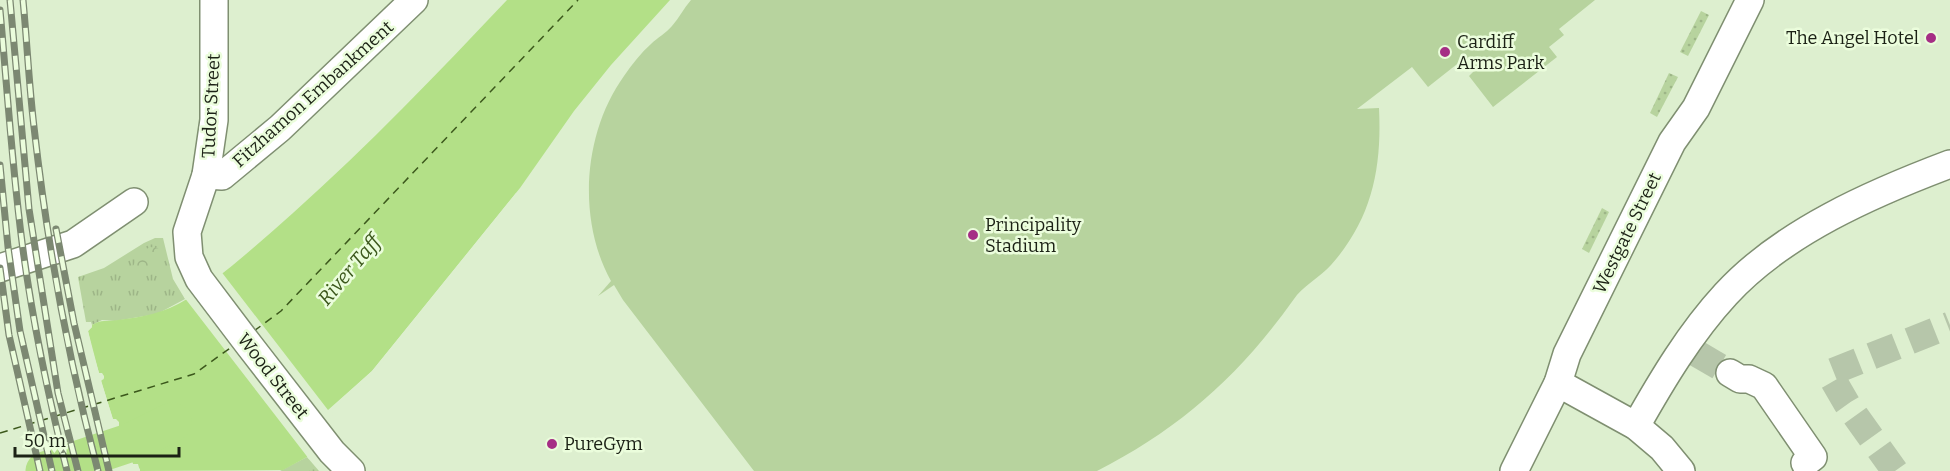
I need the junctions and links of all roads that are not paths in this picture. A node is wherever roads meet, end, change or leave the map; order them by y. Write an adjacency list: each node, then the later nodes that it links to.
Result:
1 (214, 0): 5 (street, Tudor Street)
2 (414, 0): 5 (street, Fitzhamon Embankment)
3 (1750, 0): 10 (street, Westgate Street)
4 (1950, 164): 11 (street)
5 (206, 175): 8 (street, Tudor Street)
6 (134, 202): 7 (street)
7 (0, 268)
8 (199, 279): 13 (street, Wood Street)
9 (1730, 373): 12 (street)
10 (1558, 383): 11 (street); 14 (street, Westgate Street)
11 (1636, 426): 15 (street)
12 (1805, 463)
13 (351, 471)
14 (1514, 471)
15 (1681, 471)

